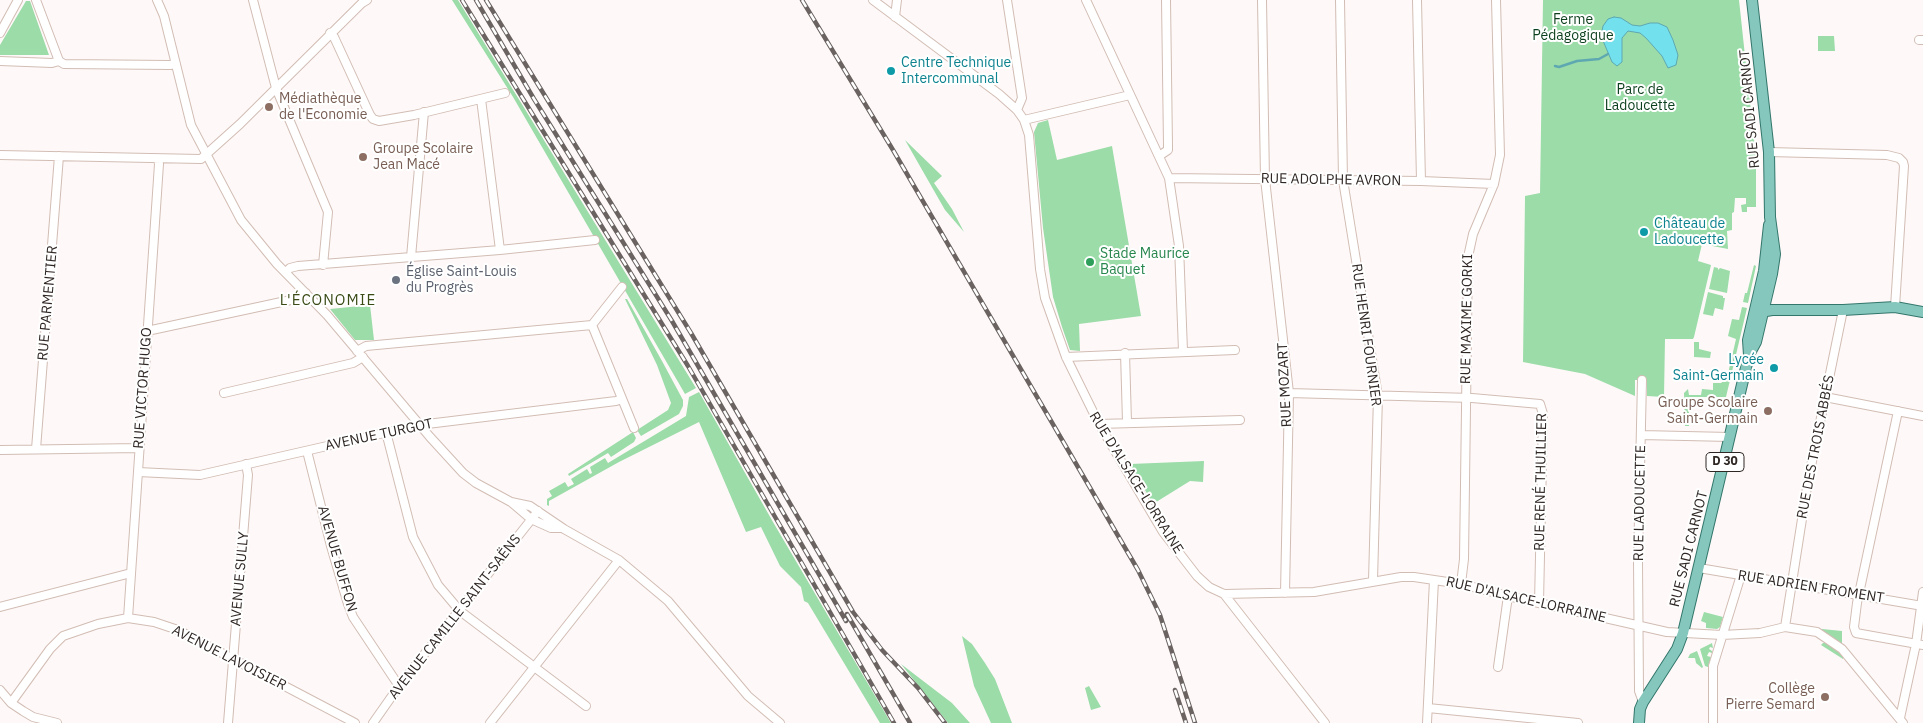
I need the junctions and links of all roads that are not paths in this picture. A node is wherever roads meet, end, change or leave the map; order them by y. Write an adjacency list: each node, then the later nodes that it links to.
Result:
1 (18, 0): 17 (street)
2 (36, 0): 20 (street)
3 (158, 0): 21 (street)
4 (253, 0): 22 (street)
5 (367, 0): 18 (street)
6 (873, 0): 16 (street)
7 (897, 0): 16 (street)
8 (1007, 0): 26 (street)
9 (1086, 0): 24 (street)
10 (1166, 0): 33 (street)
11 (1262, 0): 36 (street, RUE MOZART)
12 (1340, 0): 37 (street, RUE HENRI FOURNIER)
13 (1417, 0): 38 (street)
14 (1496, 0): 39 (street, RUE MAXIME GORKI)
15 (1752, 0): 29 (main road, RUE SADI CARNOT / D 30)
16 (895, 17): 26 (street)
17 (0, 32)
18 (330, 33): 22 (street); 27 (street)
19 (0, 61): 20 (street)
20 (59, 61): 21 (street)
21 (176, 64): 31 (street)
22 (276, 88): 31 (street); 43 (street)
23 (505, 93): 25 (street)
24 (1130, 95): 28 (street); 33 (street)
25 (481, 99): 27 (street); 41 (street)
26 (1016, 110): 28 (street)
27 (424, 112): 42 (street)
28 (1024, 120): 57 (street, RUE D'ALSACE-LORRAINE)
29 (1768, 152): 47 (street); 49 (main road, RUE SADI CARNOT / D 30)
30 (0, 154): 32 (street)
31 (207, 154): 34 (street); 44 (street)
32 (59, 156): 34 (street); 76 (street, RUE PARMENTIER)
33 (1159, 156): 35 (street)
34 (158, 159): 52 (street, RUE VICTOR HUGO)
35 (1169, 178): 36 (street, RUE ADOLPHE AVRON); 54 (street)
36 (1265, 179): 37 (street, RUE ADOLPHE AVRON); 60 (street, RUE MOZART)
37 (1343, 180): 38 (street, RUE ADOLPHE AVRON); 61 (street, RUE HENRI FOURNIER)
38 (1421, 181): 39 (street, RUE ADOLPHE AVRON)
39 (1494, 184): 63 (street, RUE MAXIME GORKI)
40 (595, 240): 41 (street)
41 (500, 250): 42 (street)
42 (411, 257): 43 (street)
43 (323, 265): 44 (street)
44 (286, 272): 46 (street)
45 (622, 286): 51 (street)
46 (306, 293): 52 (street); 56 (street)
47 (1895, 307): 48 (main road); 50 (main road)
48 (1844, 310): 49 (main road); 62 (street, RUE DES TROIS ABBÉS)
49 (1759, 312): 74 (main road, RUE SADI CARNOT / D 30)
50 (1923, 312)
51 (592, 326): 56 (street); 64 (street)
52 (147, 331): 75 (street, RUE VICTOR HUGO)
53 (1235, 350): 54 (street)
54 (1183, 351): 55 (street)
55 (1125, 353): 57 (street); 68 (street)
56 (360, 354): 59 (street); 70 (street)
57 (1066, 357): 69 (street, RUE D'ALSACE-LORRAINE)
58 (1642, 380): 73 (street, RUE LADOUCETTE)
59 (224, 393)
60 (1288, 393): 61 (street, RUE RENÉ THUILLIER); 94 (street, RUE MOZART)
61 (1378, 396): 63 (street, RUE RENÉ THUILLIER); 90 (street, RUE HENRI FOURNIER)
62 (1825, 397): 65 (street); 92 (street, RUE DES TROIS ABBÉS)
63 (1466, 398): 91 (street, RUE MAXIME GORKI); 98 (street, RUE RENÉ THUILLIER)
64 (622, 399): 70 (street, AVENUE TURGOT); 71 (street)
65 (1898, 411): 66 (street); 97 (street)
66 (1923, 416)
67 (1240, 420): 68 (street)
68 (1127, 422): 69 (street)
69 (1098, 424): 95 (street, RUE D'ALSACE-LORRAINE)
70 (419, 425): 72 (street, AVENUE TURGOT); 81 (street)
71 (634, 428)
72 (386, 432): 78 (street, AVENUE TURGOT); 101 (street)
73 (1641, 435): 74 (street); 103 (street, RUE LADOUCETTE)
74 (1730, 438): 86 (main road, RUE SADI CARNOT / D 30)
75 (139, 448): 76 (street); 80 (street, RUE VICTOR HUGO)
76 (36, 449): 77 (street)
77 (0, 450)
78 (307, 451): 79 (street, AVENUE TURGOT); 111 (street, AVENUE BUFFON)
79 (246, 464): 80 (street, AVENUE TURGOT); 108 (street, AVENUE SULLY)
80 (138, 472): 87 (street, RUE VICTOR HUGO)
81 (510, 502): 82 (street); 83 (street)
82 (538, 511): 83 (street, AVENUE CAMILLE SAINT-SAËNS); 84 (street)
83 (531, 519): 84 (street); 101 (street, AVENUE CAMILLE SAINT-SAËNS)
84 (564, 529): 85 (street)
85 (619, 560): 110 (street); 123 (street)
86 (1699, 568): 88 (street, RUE ADRIEN FROMENT); 105 (main road, RUE SADI CARNOT / D 30)
87 (131, 574): 100 (street); 102 (street, RUE VICTOR HUGO)
88 (1741, 575): 92 (street, RUE ADRIEN FROMENT); 106 (street)
89 (1434, 580): 90 (street, RUE D'ALSACE-LORRAINE); 91 (street, RUE D'ALSACE-LORRAINE); 116 (street)
90 (1373, 582): 94 (street, RUE D'ALSACE-LORRAINE)
91 (1461, 584): 96 (street, RUE D'ALSACE-LORRAINE)
92 (1792, 584): 97 (street, RUE ADRIEN FROMENT); 104 (street, RUE DES TROIS ABBÉS)
93 (1923, 592): 99 (street)
94 (1285, 593): 95 (street, RUE D'ALSACE-LORRAINE)
95 (1224, 594): 124 (street)
96 (1508, 596): 98 (street, RUE D'ALSACE-LORRAINE); 109 (street)
97 (1860, 596): 99 (street, RUE ADRIEN FROMENT); 107 (street)
98 (1539, 603): 103 (street, RUE D'ALSACE-LORRAINE)
99 (1922, 605): 107 (street)
100 (0, 607)
101 (460, 611): 110 (street); 111 (street, AVENUE CAMILLE SAINT-SAËNS)
102 (128, 618): 108 (street, AVENUE LAVOISIER); 114 (street, AVENUE LAVOISIER)
103 (1639, 626): 105 (street, RUE D'ALSACE-LORRAINE); 113 (street, RUE LADOUCETTE)
104 (1789, 628): 106 (street, RUE D'ALSACE-LORRAINE); 117 (street)
105 (1683, 634): 106 (street, RUE D'ALSACE-LORRAINE); 113 (main road, D 30)
106 (1722, 635): 128 (street)
107 (1919, 644): 117 (street)
108 (234, 659): 119 (street, AVENUE SULLY); 120 (street, AVENUE LAVOISIER)
109 (1498, 666)
110 (534, 668): 115 (street); 122 (street)
111 (399, 686): 121 (street, AVENUE CAMILLE SAINT-SAËNS)
112 (0, 690): 114 (street)
113 (1643, 702): 127 (main road, D 30)
114 (12, 703): 118 (street)
115 (586, 706)
116 (1428, 708): 125 (street); 126 (street)
117 (1902, 721)
118 (57, 723)
119 (228, 723)
120 (355, 723)
121 (372, 723)
122 (490, 723)
123 (780, 723)
124 (1325, 723)
125 (1427, 723)
126 (1578, 723)
127 (1639, 723)
128 (1713, 723)

